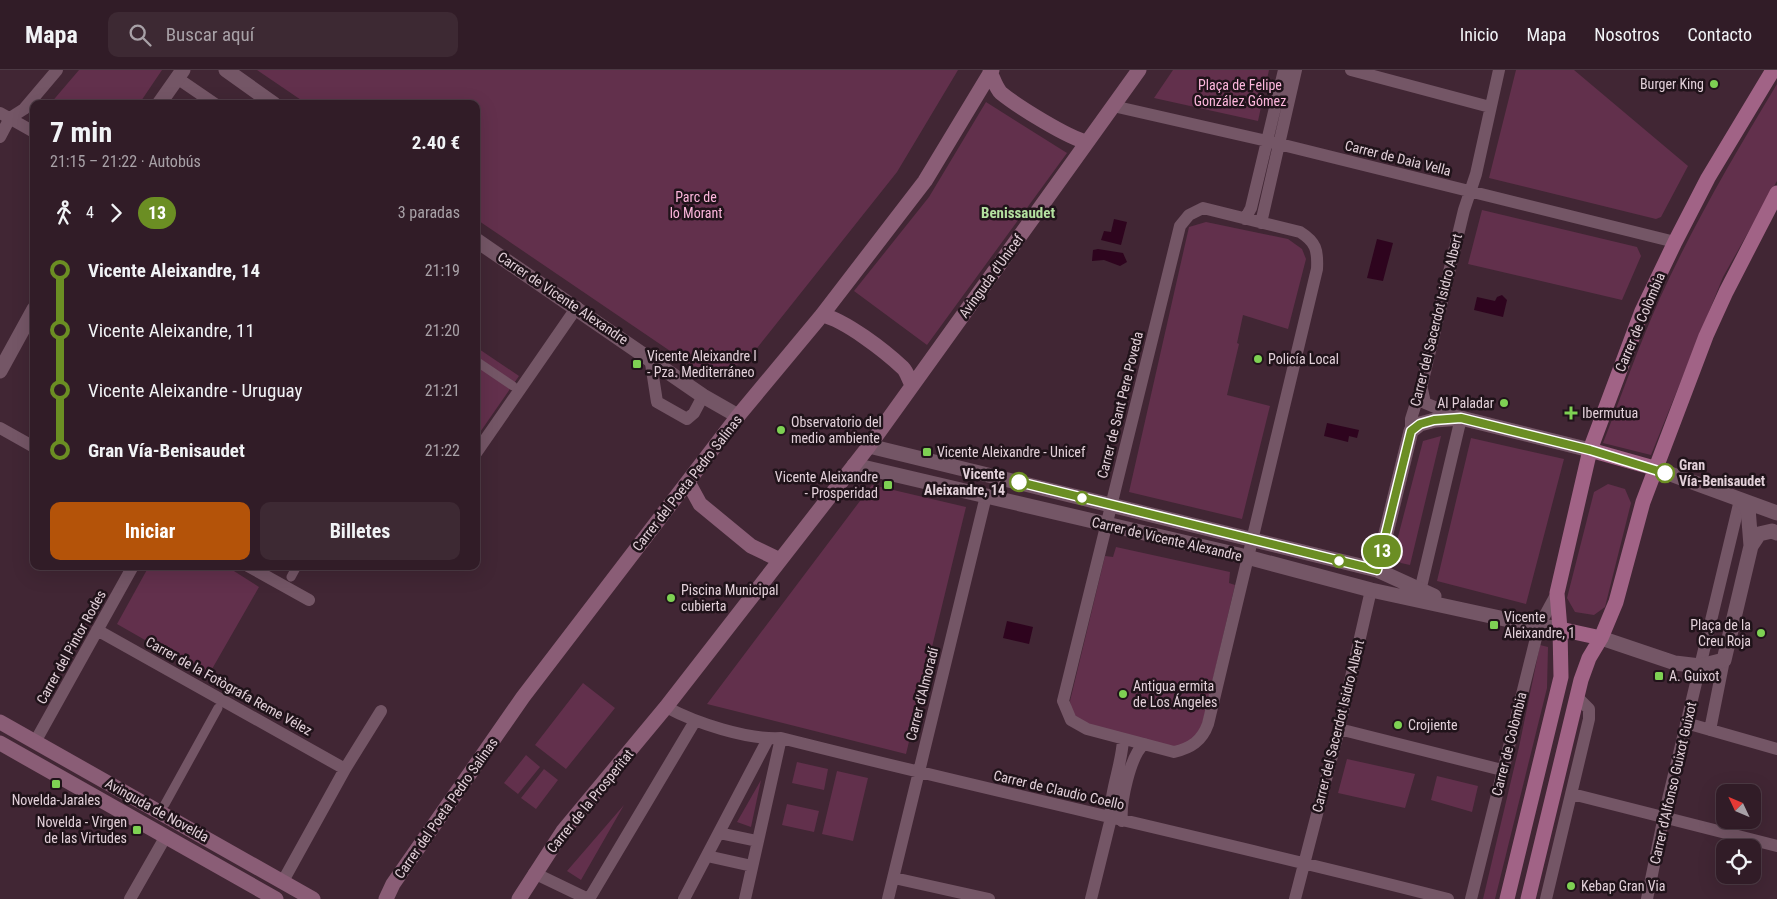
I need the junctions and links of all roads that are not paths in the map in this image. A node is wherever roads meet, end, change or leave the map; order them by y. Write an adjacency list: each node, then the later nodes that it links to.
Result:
1 (57, 70): 11 (street)
2 (226, 70): 14 (street)
3 (1138, 70): 16 (main road, Avinguda d'Unicef)
4 (1284, 70): 21 (street)
5 (1296, 70): 23 (street)
6 (1351, 70): 17 (street)
7 (1499, 70): 17 (street, Carrer del Sacerdot Isidro Albert)
8 (1773, 70): 28 (main road, Carrer de Colòmbia)
9 (991, 71): 22 (main road); 31 (main road, Carrer del Poeta Pedro Salinas)
10 (180, 74): 12 (street); 13 (street)
11 (32, 100)
12 (162, 100)
13 (210, 100)
14 (268, 100)
15 (30, 102): 18 (street)
16 (1113, 106): 21 (street, Carrer de Daia Vella); 22 (main road, Avinguda d'Unicef)
17 (1490, 107): 24 (street, Carrer del Sacerdot Isidro Albert)
18 (5, 116): 19 (street); 20 (street)
19 (30, 130)
20 (0, 137)
21 (1267, 141): 23 (street, Carrer de Daia Vella); 26 (street)
22 (1087, 142): 37 (main road, Avinguda d'Unicef)
23 (1280, 144): 24 (street, Carrer de Daia Vella); 27 (street)
24 (1470, 192): 28 (street, Carrer de Daia Vella); 36 (street, Carrer del Sacerdot Isidro Albert)
25 (1777, 193): 49 (main road)
26 (1245, 219): 27 (street, Carrer de Sant Pere Poveda); 53 (street, Carrer de Sant Pere Poveda)
27 (1262, 223): 57 (street, Carrer de Sant Pere Poveda)
28 (1675, 242): 47 (main road, Carrer de Colòmbia)
29 (480, 243): 30 (street, Carrer de Vicente Alexandre)
30 (577, 307): 33 (street, Carrer de Vicente Alexandre); 46 (street)
31 (822, 315): 37 (main road); 40 (main road, Carrer del Poeta Pedro Salinas)
32 (30, 316): 35 (street)
33 (650, 357): 39 (street, Carrer de Vicente Alexandre); 39 (street)
34 (480, 364): 38 (street)
35 (0, 371)
36 (1422, 384): 41 (street); 43 (street, Carrer del Sacerdot Isidro Albert)
37 (912, 385): 45 (main road, Avinguda d'Unicef)
38 (513, 386)
39 (703, 396): 40 (street, Carrer de Vicente Alexandre)
40 (738, 416): 50 (main road, Carrer del Poeta Pedro Salinas)
41 (1461, 418): 43 (street); 47 (street); 67 (street)
42 (0, 428): 44 (street)
43 (1411, 431): 64 (street, Carrer del Sacerdot Isidro Albert)
44 (30, 445)
45 (869, 446): 48 (main road, Avinguda d'Unicef); 53 (street, Carrer de Vicente Alexandre)
46 (480, 448)
47 (1590, 450): 49 (main road); 68 (main road, Carrer de Colòmbia)
48 (854, 464): 51 (street, Carrer de Vicente Alexandre); 60 (main road, Avinguda d'Unicef)
49 (1654, 468): 52 (street); 74 (main road)
50 (688, 482): 60 (main road); 114 (main road, Carrer del Poeta Pedro Salinas)
51 (986, 496): 55 (street, Carrer de Vicente Alexandre); 96 (street, Carrer d'Almoradí)
52 (1740, 500): 54 (street); 58 (street); 76 (street, Carrer d'Alfonso Guixot Guixot)
53 (1111, 505): 55 (street, Carrer de Sant Pere Poveda); 57 (street, Carrer de Vicente Alexandre)
54 (1777, 513)
55 (1106, 525): 59 (street, Carrer de Vicente Alexandre); 87 (street, Carrer de Sant Pere Poveda)
56 (1774, 532): 58 (street)
57 (1252, 538): 59 (street, Carrer de Sant Pere Poveda); 64 (street, Carrer de Vicente Alexandre)
58 (1751, 546): 75 (street)
59 (1247, 557): 66 (street, Carrer de Vicente Alexandre); 90 (street, Carrer de Sant Pere Poveda)
60 (780, 560): 79 (main road, Avinguda d'Unicef)
61 (131, 570): 73 (street, Carrer del Pintor Rodes)
62 (255, 570): 69 (street)
63 (295, 570): 65 (street)
64 (1377, 570): 67 (street, Carrer de Vicente Alexandre)
65 (291, 577)
66 (1372, 590): 70 (street, Carrer de Vicente Alexandre); 84 (street, Carrer del Sacerdot Isidro Albert)
67 (1420, 590): 70 (street, Carrer de Vicente Alexandre)
68 (1557, 593): 71 (street, Carrer de Colòmbia); 72 (main road, Carrer de Colòmbia)
69 (309, 600)
70 (1479, 613): 71 (street, Carrer de Vicente Alexandre)
71 (1539, 626): 72 (street, Carrer de Vicente Alexandre); 94 (street, Carrer de Colòmbia)
72 (1560, 629): 74 (main road); 125 (main road, Carrer de Colòmbia)
73 (97, 630): 88 (street, Carrer del Pintor Rodes); 93 (street, Carrer de la Fotògrafa Reme Vélez)
74 (1601, 638): 76 (street); 77 (main road)
75 (1724, 660): 76 (street); 85 (street)
76 (1700, 666): 83 (street, Carrer d'Alfonso Guixot Guixot)
77 (1577, 697): 97 (street); 126 (main road)
78 (218, 708): 98 (street)
79 (666, 708): 81 (street, Carrer de Claudio Coello); 108 (main road, Carrer de la Prosperitat)
80 (381, 712): 93 (street)
81 (695, 721): 86 (street, Carrer de Claudio Coello); 116 (street)
82 (0, 722): 88 (main road, Avinguda de Novelda)
83 (1686, 724): 85 (street); 99 (street, Carrer d'Alfonso Guixot Guixot)
84 (1339, 729): 94 (street); 106 (street, Carrer del Sacerdot Isidro Albert)
85 (1710, 730): 91 (street)
86 (774, 739): 92 (street); 95 (street); 96 (street, Carrer de Claudio Coello)
87 (1123, 739): 90 (street, Carrer de Sant Pere Poveda); 100 (street)
88 (35, 742): 110 (main road, Avinguda de Novelda)
89 (0, 743): 102 (main road, Avinguda de Novelda)
90 (1144, 744): 100 (street)
91 (1777, 749)
92 (755, 768): 95 (street); 101 (street)
93 (345, 769): 110 (street)
94 (1502, 770): 124 (street, Carrer de Colòmbia)
95 (773, 772): 103 (street)
96 (918, 772): 100 (street, Carrer de Claudio Coello); 109 (street, Carrer d'Almoradí)
97 (1572, 794): 99 (street); 127 (street)
98 (165, 804)
99 (1664, 816): 104 (street); 128 (street, Carrer d'Alfonso Guixot Guixot)
100 (1116, 820): 106 (street, Carrer de Claudio Coello); 121 (street)
101 (719, 832): 103 (street); 105 (street)
102 (166, 836): 111 (street); 112 (main road, Avinguda de Novelda)
103 (757, 841): 107 (street)
104 (1777, 846)
105 (707, 856): 107 (street); 117 (street)
106 (1304, 862): 122 (street, Carrer del Sacerdot Isidro Albert); 123 (street, Carrer de Claudio Coello)
107 (752, 866): 118 (street)
108 (534, 873): 115 (main road, Carrer de la Prosperitat); 116 (street)
109 (894, 878): 119 (street, Carrer d'Almoradí); 120 (street)
110 (283, 881): 113 (main road, Avinguda de Novelda)
111 (130, 899)
112 (276, 899)
113 (313, 899)
114 (386, 899)
115 (519, 899)
116 (588, 899)
117 (684, 899)
118 (745, 899)
119 (888, 899)
120 (988, 899)
121 (1091, 899)
122 (1295, 899)
123 (1448, 899)
124 (1471, 899)
125 (1507, 899)
126 (1528, 899)
127 (1546, 899)
128 (1646, 899)

